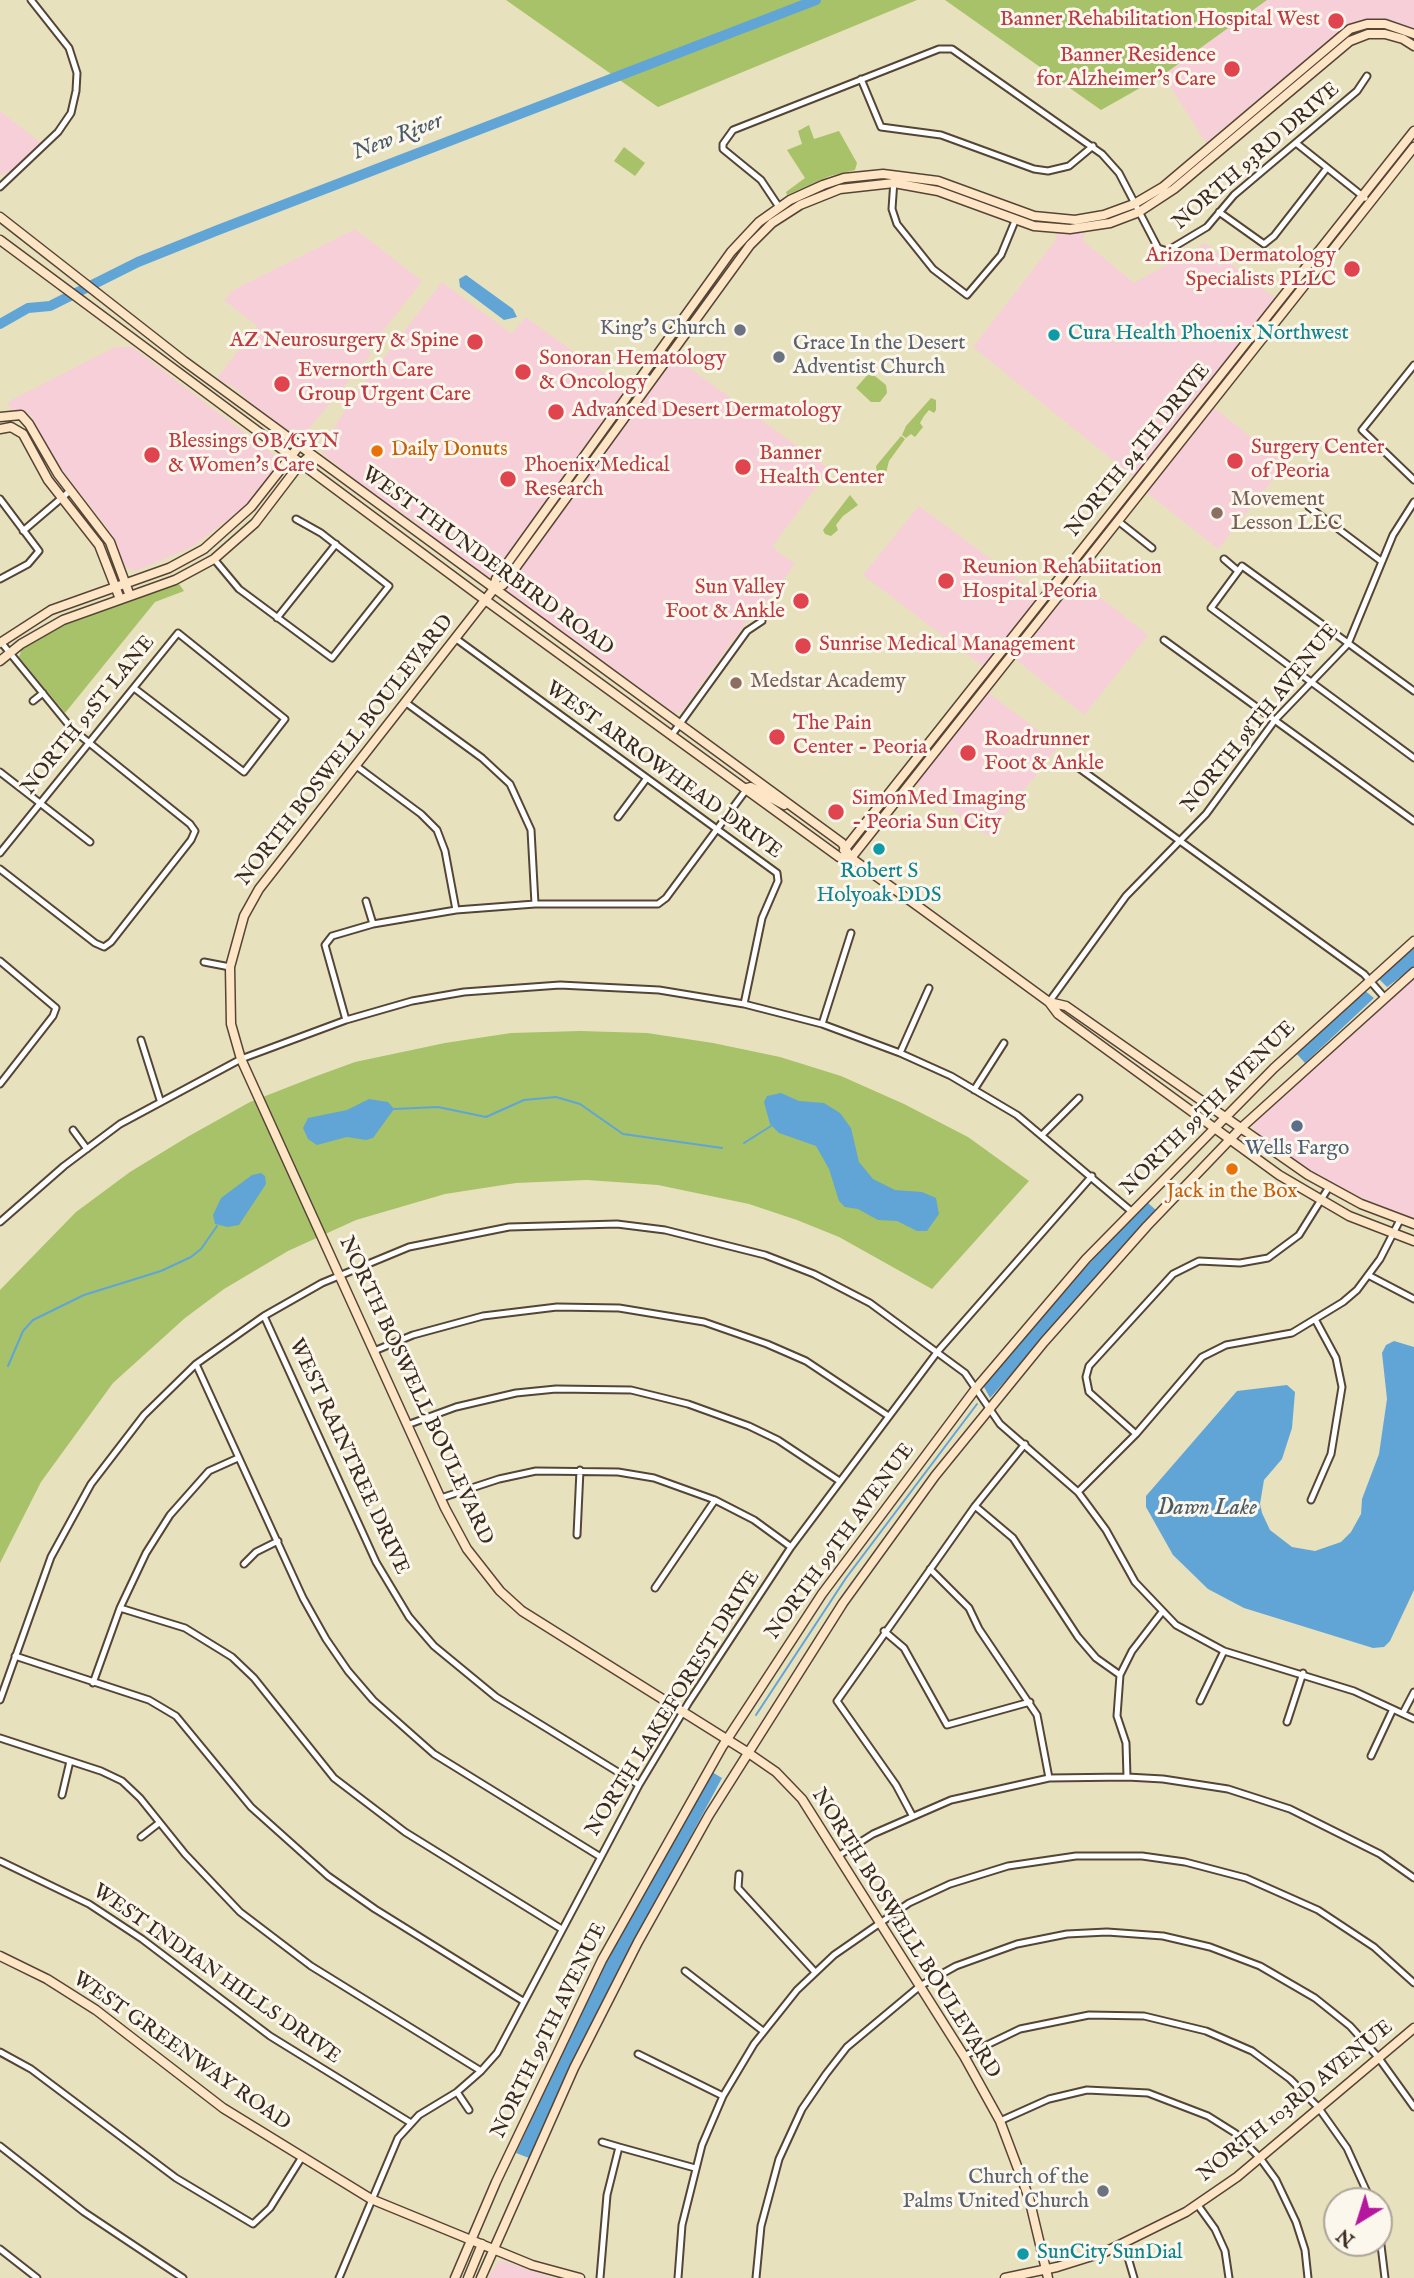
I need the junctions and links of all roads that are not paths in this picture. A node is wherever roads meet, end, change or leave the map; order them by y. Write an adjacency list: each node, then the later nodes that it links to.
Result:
1 (31, 0): 12 (street)
2 (1408, 34): 3 (street); 16 (street)
3 (1414, 47)
4 (1367, 76): 7 (street, NORTH 93RD DRIVE)
5 (861, 79): 8 (street); 8 (street); 15 (street)
6 (1414, 131): 14 (street, NORTH 94TH DRIVE)
7 (1296, 143): 10 (street); 17 (street, NORTH 93RD DRIVE)
8 (1093, 146): 16 (street)
9 (1414, 147): 14 (street, NORTH 94TH DRIVE)
10 (1327, 168): 14 (street); 17 (street)
11 (894, 178): 13 (street); 19 (street); 19 (street); 20 (street)
12 (0, 187)
13 (825, 189): 15 (street); 21 (street)
14 (1367, 199): 44 (street, NORTH 94TH DRIVE)
15 (779, 207): 21 (street)
16 (1137, 208): 17 (street, NORTH 93RD DRIVE); 20 (street)
17 (1219, 212)
18 (0, 217): 32 (street, WEST THUNDERBIRD ROAD)
19 (1015, 221): 20 (street)
20 (1070, 225)
21 (756, 231): 23 (street); 24 (street)
22 (0, 240): 35 (street, WEST THUNDERBIRD ROAD)
23 (689, 311): 24 (street); 25 (street)
24 (697, 317): 26 (street)
25 (656, 356): 26 (street); 28 (street)
26 (664, 362): 29 (street)
27 (1414, 365): 38 (street)
28 (620, 406): 29 (street); 33 (street)
29 (629, 412): 36 (street)
30 (0, 417): 39 (street)
31 (0, 429): 40 (street)
32 (299, 446): 34 (street, WEST THUNDERBIRD ROAD); 35 (street)
33 (586, 454): 36 (street); 46 (street)
34 (311, 455): 37 (street); 59 (street, WEST THUNDERBIRD ROAD)
35 (291, 456): 37 (street, WEST THUNDERBIRD ROAD); 47 (street)
36 (594, 460): 49 (street)
37 (300, 464): 52 (street); 62 (street, WEST THUNDERBIRD ROAD)
38 (1414, 480)
39 (71, 490): 40 (street); 57 (street)
40 (62, 498): 48 (street); 58 (street)
41 (0, 499): 48 (street)
42 (1414, 502): 54 (street, NORTH 98TH AVENUE)
43 (1308, 507): 54 (street)
44 (1114, 518): 51 (street); 70 (street, NORTH 94TH DRIVE)
45 (296, 519): 50 (street)
46 (534, 525): 49 (street); 59 (street)
47 (230, 528): 52 (street); 57 (street)
48 (23, 531): 56 (street)
49 (542, 531): 59 (street)
50 (336, 544): 63 (street); 63 (street)
51 (1152, 548)
52 (214, 559): 60 (street); 63 (street)
53 (1224, 559): 55 (street)
54 (1381, 561): 68 (street, NORTH 98TH AVENUE)
55 (1240, 568): 68 (street); 73 (street)
56 (0, 579)
57 (127, 583): 58 (street); 60 (street)
58 (116, 586): 61 (street); 67 (street)
59 (493, 590): 62 (street, NORTH BOSWELL BOULEVARD); 81 (street, WEST THUNDERBIRD ROAD)
60 (130, 596): 61 (street)
61 (120, 599): 69 (street)
62 (485, 600): 65 (street, NORTH BOSWELL BOULEVARD); 82 (street, WEST THUNDERBIRD ROAD)
63 (278, 618)
64 (762, 621): 81 (street)
65 (455, 638): 79 (street, NORTH BOSWELL BOULEVARD); 88 (street, WEST ARROWHEAD DRIVE)
66 (1164, 640): 80 (street)
67 (0, 643): 69 (street)
68 (1348, 644): 73 (street, NORTH 98TH AVENUE); 76 (street)
69 (9, 652): 71 (street); 77 (street)
70 (1006, 654): 72 (street, NORTH 94TH DRIVE); 75 (street, NORTH 94TH DRIVE)
71 (0, 661)
72 (977, 683): 75 (street); 89 (street, NORTH 94TH DRIVE)
73 (1313, 684): 80 (street, NORTH 98TH AVENUE); 84 (street)
74 (134, 688): 74 (street, NORTH 91ST LANE); 83 (street, NORTH 91ST LANE)
75 (985, 688): 89 (street, NORTH 94TH DRIVE)
76 (1414, 691)
77 (43, 693): 78 (street); 83 (street)
78 (33, 701)
79 (405, 702): 86 (street, NORTH BOSWELL BOULEVARD); 105 (street)
80 (1275, 720): 95 (street); 97 (street, NORTH 98TH AVENUE)
81 (680, 724): 82 (street); 92 (street, WEST THUNDERBIRD ROAD)
82 (671, 736): 90 (street, WEST THUNDERBIRD ROAD)
83 (87, 743): 91 (street, NORTH 91ST LANE); 103 (street)
84 (1414, 758)
85 (1072, 763): 97 (street)
86 (355, 765): 106 (street); 112 (street, NORTH BOSWELL BOULEVARD)
87 (0, 772): 91 (street)
88 (647, 778): 94 (street); 96 (street, WEST ARROWHEAD DRIVE)
89 (901, 787): 93 (street, NORTH 94TH DRIVE)
90 (746, 790): 92 (street); 96 (street); 101 (street, WEST THUNDERBIRD ROAD)
91 (39, 803): 98 (street); 100 (street, NORTH 91ST LANE)
92 (791, 806): 99 (street, WEST THUNDERBIRD ROAD)
93 (878, 816): 99 (street, NORTH 94TH DRIVE); 102 (street, NORTH 94TH DRIVE)
94 (618, 817)
95 (1414, 821)
96 (717, 829): 105 (street); 118 (street, WEST ARROWHEAD DRIVE)
97 (1179, 841): 114 (street); 117 (street, NORTH 98TH AVENUE)
98 (90, 842)
99 (847, 847): 101 (street, NORTH 94TH DRIVE); 102 (street)
100 (0, 853)
101 (839, 857): 102 (street)
102 (851, 858): 117 (street)
103 (0, 869)
104 (366, 901): 107 (street)
105 (535, 904): 106 (street)
106 (456, 909): 107 (street)
107 (373, 924): 119 (street)
108 (851, 933): 120 (street)
109 (1414, 941): 114 (street, NORTH 99TH AVENUE)
110 (0, 961): 125 (street)
111 (204, 962): 112 (street)
112 (230, 967): 124 (street, NORTH BOSWELL BOULEVARD)
113 (1414, 972): 116 (street, NORTH 99TH AVENUE)
114 (1369, 979): 116 (street); 129 (street, NORTH 99TH AVENUE)
115 (929, 988): 123 (street)
116 (1385, 998): 130 (street, NORTH 99TH AVENUE)
117 (1049, 1002): 129 (street); 132 (street)
118 (744, 1004): 119 (street); 120 (street)
119 (346, 1020): 124 (street)
120 (822, 1024): 123 (street)
121 (141, 1040): 128 (street)
122 (1004, 1043): 126 (street)
123 (900, 1053): 126 (street)
124 (241, 1059): 128 (street); 145 (street, NORTH BOSWELL BOULEVARD)
125 (0, 1084)
126 (974, 1090): 133 (street)
127 (1079, 1098): 133 (street)
128 (160, 1100): 135 (street)
129 (1226, 1116): 130 (street); 132 (street, NORTH 99TH AVENUE)
130 (1241, 1128): 134 (street, NORTH 99TH AVENUE); 137 (street)
131 (73, 1130): 135 (street)
132 (1218, 1130): 134 (street); 139 (street, NORTH 99TH AVENUE)
133 (1043, 1134): 136 (street)
134 (1230, 1139): 138 (street); 154 (street, NORTH 99TH AVENUE)
135 (87, 1149): 141 (street)
136 (1092, 1175): 139 (street); 151 (street, NORTH LAKEFOREST DRIVE)
137 (1329, 1187): 138 (street); 140 (street)
138 (1321, 1202): 143 (street); 157 (street)
139 (1131, 1210): 153 (street, NORTH 99TH AVENUE)
140 (1400, 1220): 142 (street); 143 (street)
141 (0, 1222)
142 (1414, 1224)
143 (1393, 1235): 144 (street); 146 (street)
144 (1414, 1241)
145 (339, 1275): 148 (street); 150 (street, NORTH BOSWELL BOULEVARD); 151 (street)
146 (1368, 1275): 147 (street); 149 (street)
147 (1414, 1299)
148 (264, 1316): 152 (street); 197 (street, WEST RAINTREE DRIVE)
149 (1316, 1321): 157 (street); 165 (street)
150 (374, 1350): 155 (street); 156 (street, NORTH BOSWELL BOULEVARD)
151 (938, 1351): 153 (street); 155 (street, NORTH LAKEFOREST DRIVE)
152 (196, 1364): 159 (street); 177 (street)
153 (976, 1388): 154 (street); 191 (street, NORTH 99TH AVENUE)
154 (990, 1409): 158 (street); 192 (street, NORTH 99TH AVENUE)
155 (887, 1415): 161 (street, NORTH LAKEFOREST DRIVE)
156 (407, 1425): 161 (street); 163 (street, NORTH BOSWELL BOULEVARD)
157 (1136, 1434): 162 (street)
158 (1025, 1444): 162 (street); 166 (street)
159 (238, 1458): 168 (street); 173 (street)
160 (580, 1470): 163 (street); 164 (street); 167 (street)
161 (838, 1480): 169 (street, NORTH LAKEFOREST DRIVE)
162 (1078, 1492): 174 (street)
163 (441, 1498): 186 (street, NORTH BOSWELL BOULEVARD)
164 (715, 1500): 169 (street); 172 (street)
165 (1311, 1500)
166 (975, 1506): 171 (street); 179 (street)
167 (577, 1535)
168 (278, 1541): 170 (street); 202 (street)
169 (791, 1547): 186 (street, NORTH LAKEFOREST DRIVE)
170 (244, 1564)
171 (930, 1569): 175 (street); 184 (street)
172 (655, 1588)
173 (120, 1608): 180 (street); 208 (street)
174 (1162, 1612): 176 (street); 179 (street)
175 (884, 1631): 184 (street); 199 (street)
176 (1224, 1651): 178 (street); 183 (street)
177 (15, 1656): 180 (street); 182 (street)
178 (1303, 1673): 185 (street); 189 (street)
179 (1120, 1675): 195 (street)
180 (93, 1683): 214 (street)
181 (1414, 1692): 187 (street)
182 (0, 1700)
183 (1200, 1701)
184 (1030, 1702): 196 (street)
185 (1393, 1709): 187 (street); 193 (street)
186 (683, 1710): 191 (street, NORTH BOSWELL BOULEVARD); 197 (street, NORTH LAKEFOREST DRIVE)
187 (1403, 1713): 188 (street)
188 (1414, 1719)
189 (1287, 1722)
190 (0, 1738): 194 (street)
191 (727, 1738): 192 (street, NORTH BOSWELL BOULEVARD); 238 (street, NORTH 99TH AVENUE)
192 (747, 1752): 203 (street, NORTH BOSWELL BOULEVARD); 242 (street, NORTH 99TH AVENUE)
193 (1371, 1756)
194 (70, 1761): 198 (street); 200 (street)
195 (1127, 1777): 196 (street); 206 (street)
196 (1049, 1778): 199 (street)
197 (639, 1785): 202 (street, NORTH LAKEFOREST DRIVE)
198 (62, 1795)
199 (912, 1815): 203 (street)
200 (159, 1823): 201 (street); 221 (street)
201 (141, 1837)
202 (599, 1856): 208 (street, NORTH LAKEFOREST DRIVE)
203 (838, 1856): 207 (street, NORTH BOSWELL BOULEVARD)
204 (0, 1861): 228 (street, WEST INDIAN HILLS DRIVE)
205 (739, 1874): 211 (street)
206 (1414, 1878)
207 (879, 1922): 211 (street); 212 (street); 213 (street, NORTH BOSWELL BOULEVARD)
208 (560, 1928): 214 (street, NORTH LAKEFOREST DRIVE)
209 (0, 1956): 232 (street, WEST GREENWAY ROAD)
210 (685, 1972): 216 (street)
211 (815, 1972): 216 (street)
212 (1414, 1983)
213 (920, 1986): 219 (street, NORTH BOSWELL BOULEVARD); 220 (street); 254 (street)
214 (523, 2001): 221 (street, NORTH LAKEFOREST DRIVE)
215 (1414, 2028): 220 (street, NORTH 103RD AVENUE)
216 (763, 2031): 223 (street)
217 (0, 2052): 232 (street)
218 (638, 2054): 223 (street)
219 (964, 2056): 225 (street); 227 (street, NORTH BOSWELL BOULEVARD)
220 (1378, 2057): 224 (street); 225 (street, NORTH 103RD AVENUE)
221 (481, 2071): 222 (street, NORTH LAKEFOREST DRIVE)
222 (457, 2092): 226 (street); 228 (street, NORTH LAKEFOREST DRIVE)
223 (723, 2096): 234 (street)
224 (1414, 2106)
225 (1318, 2107): 233 (street, NORTH 103RD AVENUE); 235 (street)
226 (469, 2110)
227 (1000, 2121): 233 (street); 244 (street, NORTH BOSWELL BOULEVARD)
228 (411, 2123): 236 (street, NORTH LAKEFOREST DRIVE)
229 (602, 2142): 231 (street)
230 (0, 2146): 246 (street)
231 (619, 2147): 234 (street); 252 (street)
232 (302, 2157): 236 (street, WEST GREENWAY ROAD)
233 (1260, 2158): 237 (street, NORTH 103RD AVENUE); 258 (street)
234 (695, 2168): 253 (street)
235 (1365, 2187)
236 (371, 2199): 238 (street, WEST GREENWAY ROAD); 247 (street, NORTH LAKEFOREST DRIVE)
237 (1197, 2204): 239 (street, NORTH 103RD AVENUE); 257 (street)
238 (471, 2240): 240 (street, WEST GREENWAY ROAD); 248 (street, NORTH 99TH AVENUE)
239 (1124, 2244): 244 (street, NORTH 103RD AVENUE); 256 (street)
240 (482, 2245): 242 (street, WEST GREENWAY ROAD); 249 (street)
241 (0, 2249): 245 (street)
242 (493, 2249): 250 (street, NORTH 99TH AVENUE); 251 (street)
243 (1382, 2257): 259 (street)
244 (1047, 2274): 255 (street, NORTH 103RD AVENUE)
245 (37, 2278)
246 (183, 2278)
247 (339, 2278)
248 (456, 2278)
249 (468, 2278)
250 (481, 2278)
251 (580, 2278)
252 (600, 2278)
253 (678, 2278)
254 (756, 2278)
255 (1005, 2278)
256 (1134, 2278)
257 (1229, 2278)
258 (1308, 2278)
259 (1385, 2278)

